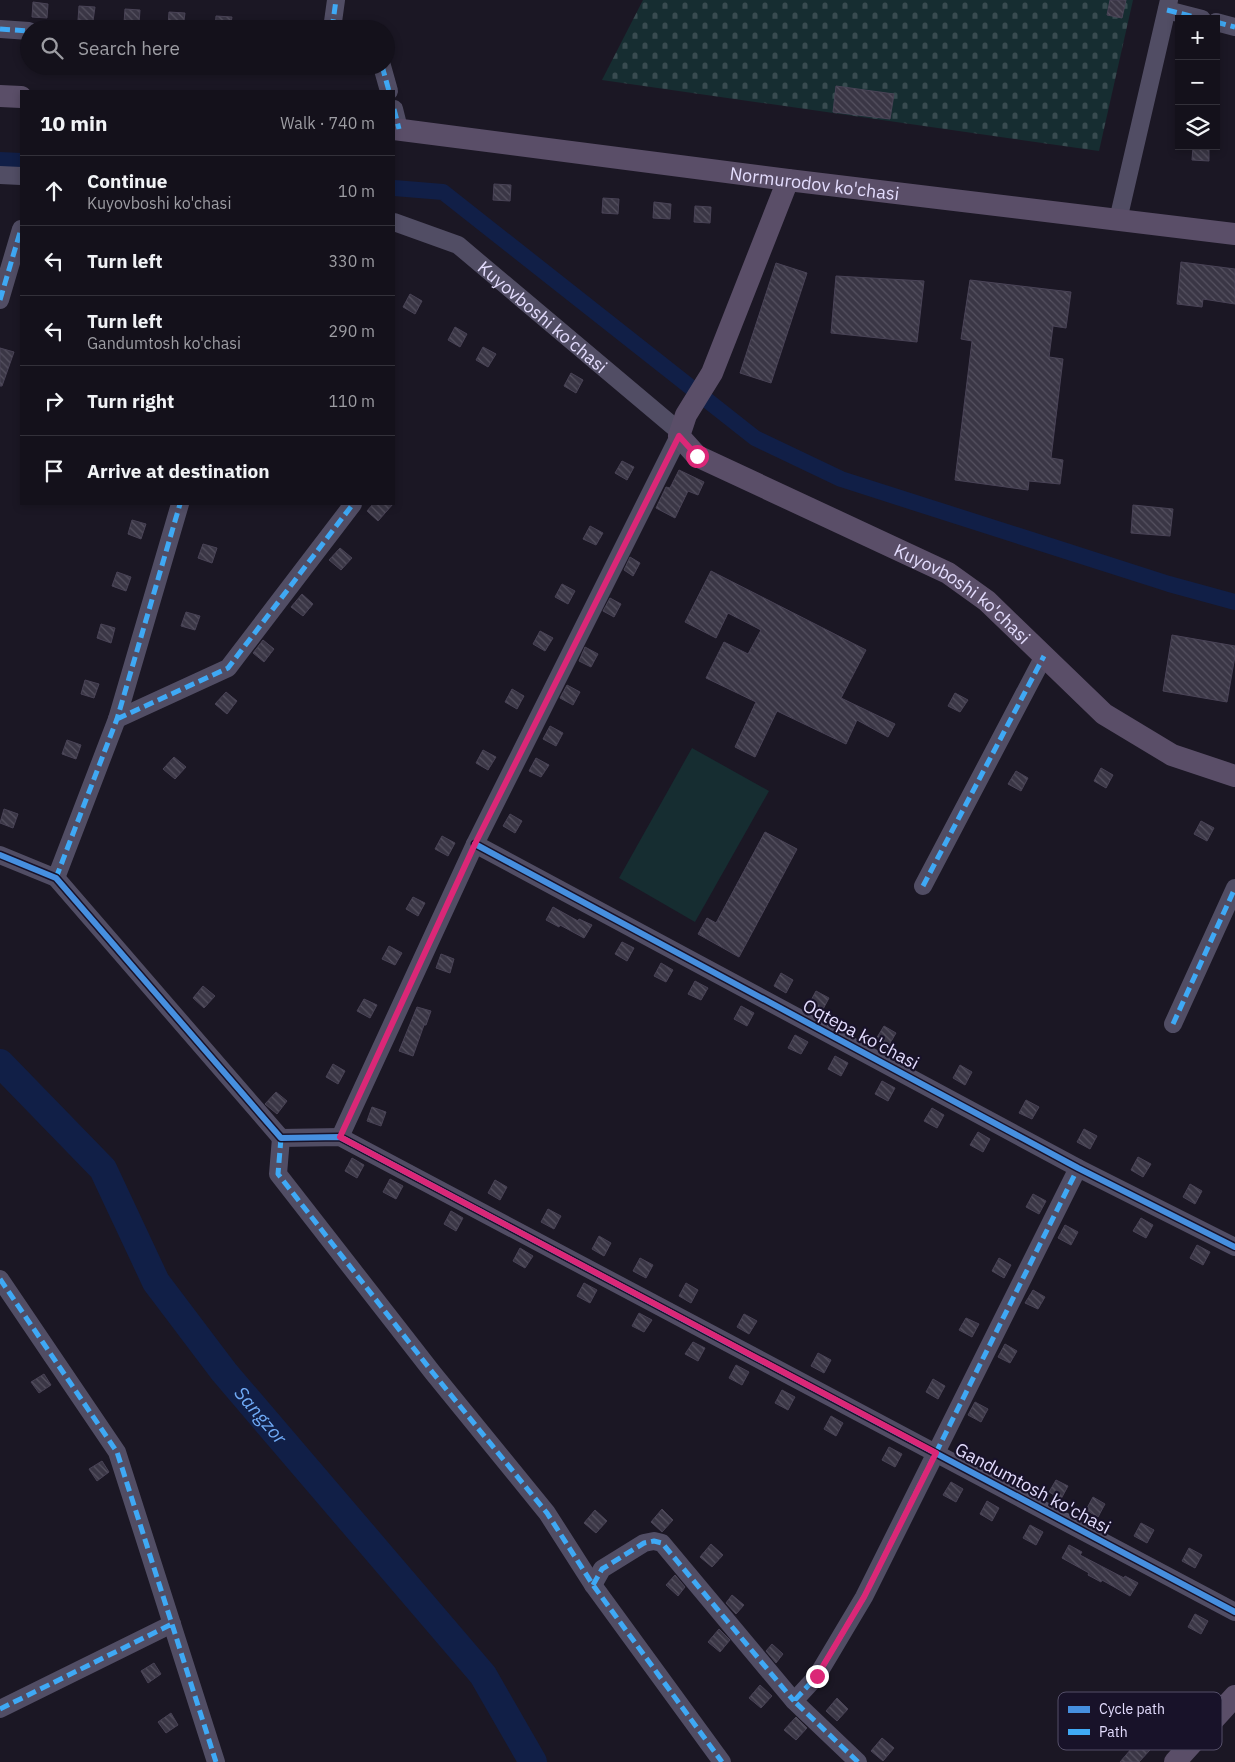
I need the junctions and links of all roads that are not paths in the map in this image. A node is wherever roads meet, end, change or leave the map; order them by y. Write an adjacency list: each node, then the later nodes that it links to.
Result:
1 (336, 0): 4 (street)
2 (1168, 5): 3 (street); 17 (street)
3 (1192, 15)
4 (333, 20)
5 (1220, 23): 6 (street)
6 (1235, 27)
7 (0, 29): 8 (street)
8 (20, 30)
9 (385, 75): 10 (street)
10 (389, 90)
11 (0, 96): 12 (main road)
12 (20, 97)
13 (395, 122): 16 (main road, Normurodov ko'chasi)
14 (0, 175): 15 (street)
15 (20, 176)
16 (788, 180): 17 (main road, Normurodov ko'chasi); 22 (main road)
17 (1118, 220): 20 (main road, Normurodov ko'chasi)
18 (395, 222): 22 (street, Kuyovboshi ko'chasi)
19 (20, 232): 21 (street)
20 (1235, 234)
21 (0, 300)
22 (681, 428): 25 (main road, Kuyovboshi ko'chasi); 28 (street)
23 (180, 505): 26 (street)
24 (352, 505): 26 (street)
25 (1044, 656): 27 (main road, Kuyovboshi ko'chasi); 31 (street)
26 (117, 719): 30 (street)
27 (1235, 776)
28 (475, 844): 34 (street); 36 (street, Oqtepa ko'chasi)
29 (0, 855): 30 (street)
30 (56, 878): 35 (street)
31 (923, 886)
32 (1235, 888): 33 (street)
33 (1173, 1024)
34 (340, 1137): 35 (street); 39 (street, Gandumtosh ko'chasi)
35 (281, 1138): 40 (street)
36 (1078, 1168): 37 (street, Oqtepa ko'chasi); 39 (street)
37 (1235, 1247)
38 (0, 1279): 42 (street)
39 (936, 1453): 41 (street, Gandumtosh ko'chasi); 44 (street)
40 (592, 1585): 44 (street); 49 (street)
41 (1235, 1612)
42 (172, 1624): 45 (street); 48 (street)
43 (1235, 1696): 46 (main road)
44 (794, 1700): 50 (street)
45 (0, 1709)
46 (1222, 1710)
47 (1186, 1750): 51 (main road)
48 (216, 1762)
49 (722, 1762)
50 (858, 1762)
51 (1175, 1762)

